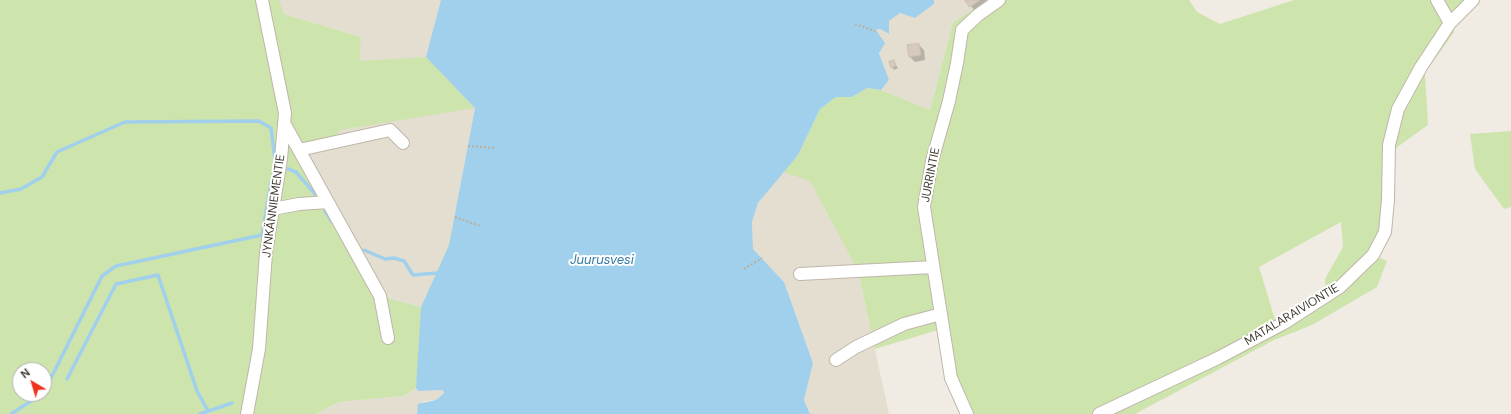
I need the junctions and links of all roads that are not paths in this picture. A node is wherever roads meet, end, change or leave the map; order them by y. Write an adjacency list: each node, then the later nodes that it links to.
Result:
1 (262, 0): 6 (street, JYNKÄNNIEMENTIE)
2 (999, 0): 11 (street, JURRINTIE)
3 (1437, 0): 5 (street)
4 (1473, 0): 5 (street, MATALARAIVIONTIE)
5 (1450, 23): 18 (street, MATALARAIVIONTIE)
6 (284, 123): 8 (street); 10 (street, JYNKÄNNIEMENTIE)
7 (403, 143): 8 (street)
8 (299, 150): 9 (street)
9 (328, 202): 10 (street); 14 (street)
10 (273, 209): 16 (street, JYNKÄNNIEMENTIE)
11 (933, 267): 12 (street); 13 (street, JURRINTIE)
12 (800, 274)
13 (941, 314): 15 (street); 17 (street, JURRINTIE)
14 (388, 338)
15 (836, 360)
16 (247, 414)
17 (966, 414)
18 (1099, 414)

